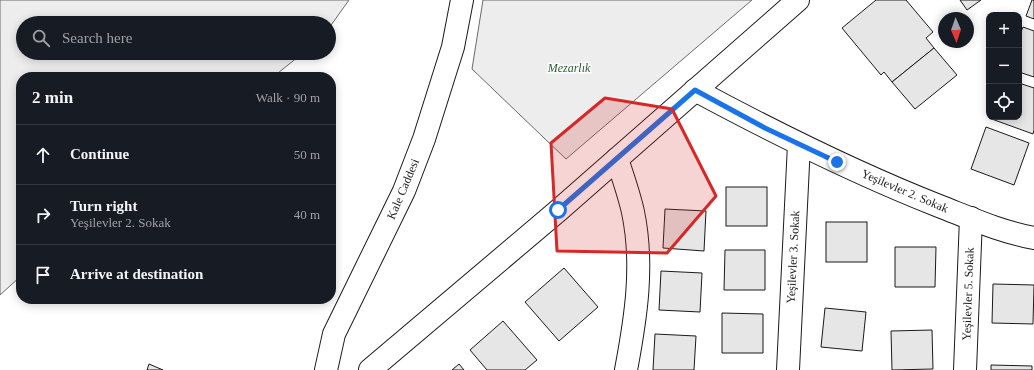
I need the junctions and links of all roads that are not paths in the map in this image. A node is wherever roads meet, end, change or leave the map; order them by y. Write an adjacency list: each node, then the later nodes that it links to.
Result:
1 (462, 0): 8 (street, Kale Caddesi)
2 (798, 0): 3 (street)
3 (695, 90): 4 (street, Yeşilevler 2. Sokak); 5 (street)
4 (799, 144): 6 (street, Yeşilevler 2. Sokak); 11 (street, Yeşilevler 3. Sokak)
5 (616, 159): 9 (street); 10 (street)
6 (971, 218): 7 (street, Yeşilevler 2. Sokak); 12 (street, Yeşilevler 5. Sokak)
7 (1034, 238)
8 (326, 370)
9 (370, 370)
10 (626, 370)
11 (788, 370)
12 (965, 370)

